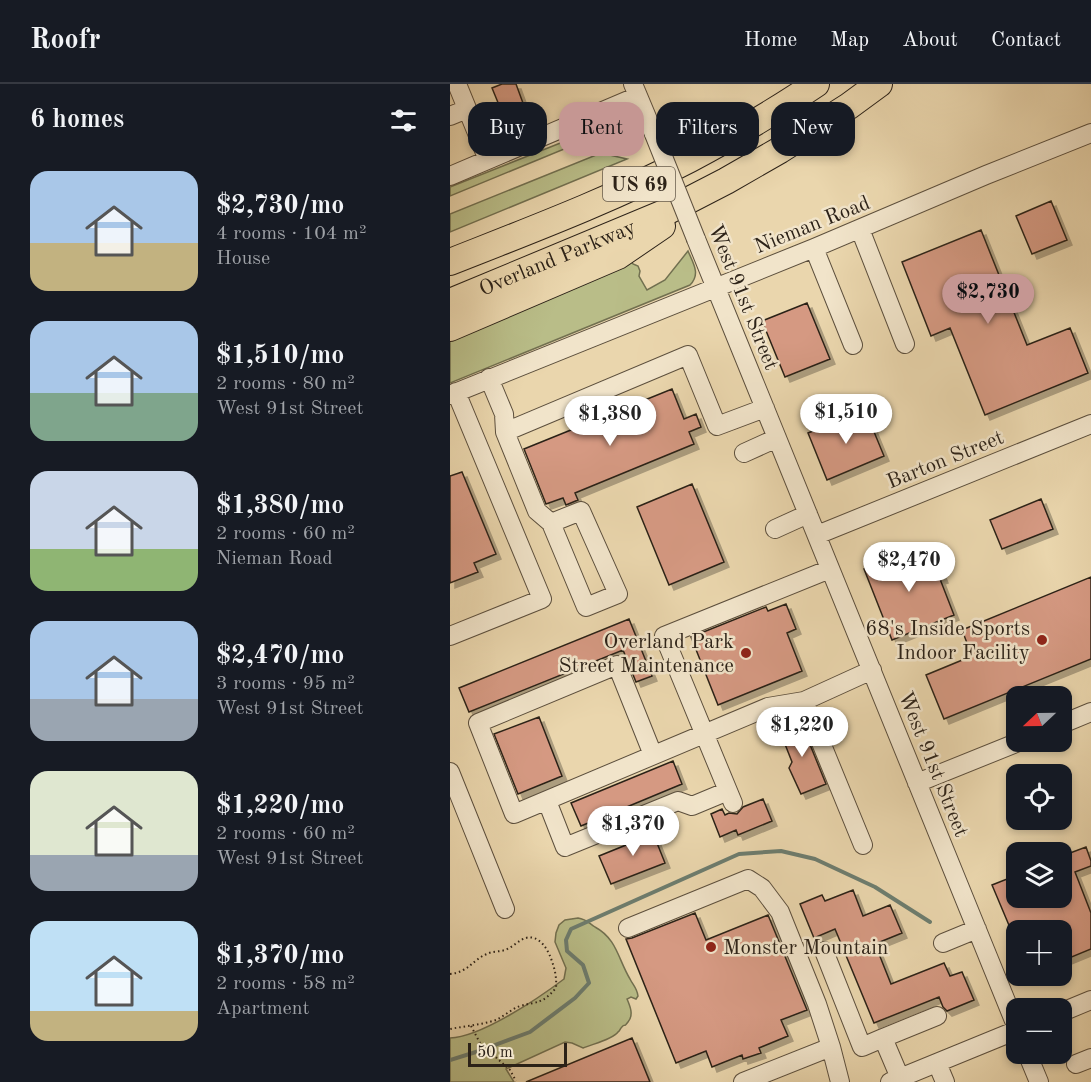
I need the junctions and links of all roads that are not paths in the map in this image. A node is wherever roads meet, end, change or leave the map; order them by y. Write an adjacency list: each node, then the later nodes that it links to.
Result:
1 (457, 84): 5 (street)
2 (816, 84): 13 (highway, Overland Parkway / US 69)
3 (879, 84): 10 (highway, Overland Parkway / US 69)
4 (636, 90): 8 (street); 14 (street, West 91st Street, bridge)
5 (467, 109): 6 (street); 8 (street)
6 (450, 116)
7 (1091, 133): 11 (street, Nieman Road)
8 (488, 160): 9 (street)
9 (450, 176)
10 (726, 181): 15 (highway, Overland Parkway / US 69); 16 (highway)
11 (860, 229): 12 (street, Nieman Road); 17 (street)
12 (814, 248): 14 (street, Nieman Road); 18 (street)
13 (450, 262)
14 (716, 287): 19 (street, Nieman Road); 21 (street, West 91st Street)
15 (450, 302)
16 (450, 328)
17 (905, 344)
18 (852, 345)
19 (489, 378): 20 (street, Nieman Road); 23 (street)
20 (453, 393): 31 (street)
21 (765, 408): 23 (street); 24 (street, West 91st Street)
22 (1091, 424): 29 (street, Barton Street)
23 (505, 432): 27 (street)
24 (777, 438): 25 (street); 26 (street, West 91st Street)
25 (744, 453)
26 (808, 514): 28 (street); 29 (street, West 91st Street)
27 (551, 524): 27 (street)
28 (774, 529)
29 (816, 535): 30 (street, West 91st Street)
30 (830, 569): 32 (street, West 91st Street); 36 (street)
31 (450, 636)
32 (872, 670): 33 (street); 40 (street, West 91st Street)
33 (804, 701): 36 (street); 42 (street)
34 (1091, 712): 35 (street)
35 (1072, 720)
36 (704, 734): 38 (street); 41 (street)
37 (1006, 747): 40 (street)
38 (653, 755): 41 (street); 41 (street)
39 (450, 775): 43 (street)
40 (918, 783): 45 (street, West 91st Street)
41 (546, 801)
42 (863, 845)
43 (504, 909)
44 (628, 928): 54 (street)
45 (977, 929): 46 (street); 49 (street, West 91st Street)
46 (943, 943)
47 (824, 951): 53 (street)
48 (1091, 1000): 50 (street)
49 (1006, 1002)
50 (1072, 1008)
51 (937, 1016): 53 (street)
52 (1006, 1034): 55 (street)
53 (883, 1038): 57 (street)
54 (831, 1047): 58 (street); 59 (street)
55 (937, 1063): 57 (street); 60 (street)
56 (1032, 1064): 61 (street)
57 (895, 1080)
58 (743, 1082)
59 (840, 1082)
60 (945, 1082)
61 (1039, 1082)

